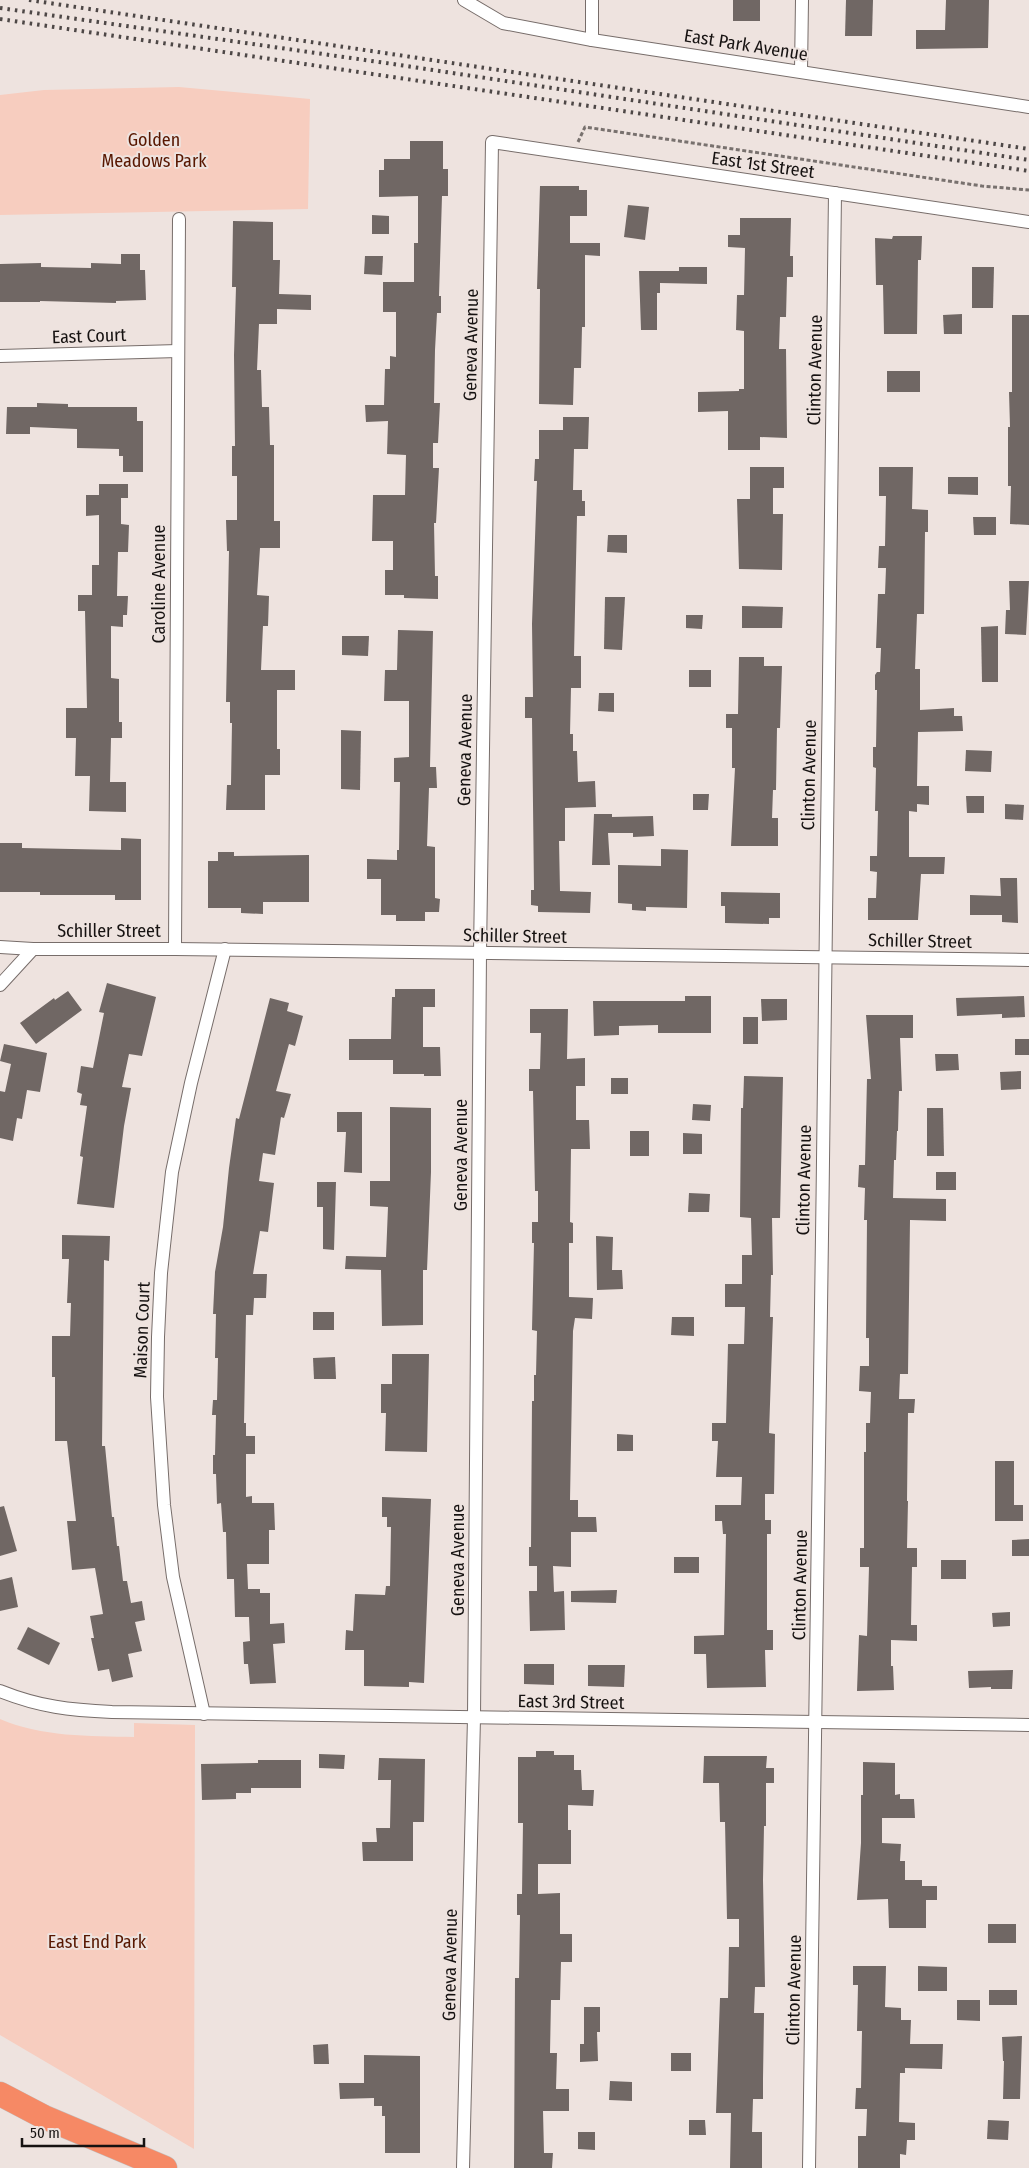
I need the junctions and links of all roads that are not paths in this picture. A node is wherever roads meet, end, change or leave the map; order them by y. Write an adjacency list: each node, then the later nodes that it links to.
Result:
1 (464, 0): 4 (street, East Park Avenue)
2 (592, 0): 4 (street)
3 (802, 0): 5 (street)
4 (592, 40): 5 (street, East Park Avenue)
5 (801, 72): 6 (street, East Park Avenue)
6 (1029, 107)
7 (492, 142): 8 (street, East 1st Street); 17 (street, Geneva Avenue)
8 (835, 193): 10 (street, East 1st Street); 18 (street, Clinton Avenue)
9 (179, 219): 11 (street, Caroline Avenue)
10 (1029, 222)
11 (178, 350): 12 (street, East Court); 15 (street, Caroline Avenue)
12 (0, 356)
13 (0, 946): 14 (street, Schiller Street)
14 (33, 949): 15 (street, Schiller Street); 20 (street)
15 (175, 949): 16 (street, Schiller Street)
16 (225, 949): 17 (street, Schiller Street); 22 (street, Maison Court)
17 (480, 953): 18 (street, Schiller Street); 23 (street, Geneva Avenue)
18 (824, 957): 19 (street, Schiller Street); 24 (street, Clinton Avenue)
19 (1029, 960)
20 (0, 985)
21 (0, 1691): 22 (street, East 3rd Street)
22 (204, 1714): 23 (street, East 3rd Street)
23 (474, 1718): 24 (street, East 3rd Street); 28 (street, Geneva Avenue)
24 (817, 1723): 25 (street, East 3rd Street); 29 (street, Clinton Avenue)
25 (1029, 1725)
26 (0, 2094): 27 (highway)
27 (165, 2168)
28 (463, 2168)
29 (808, 2168)

